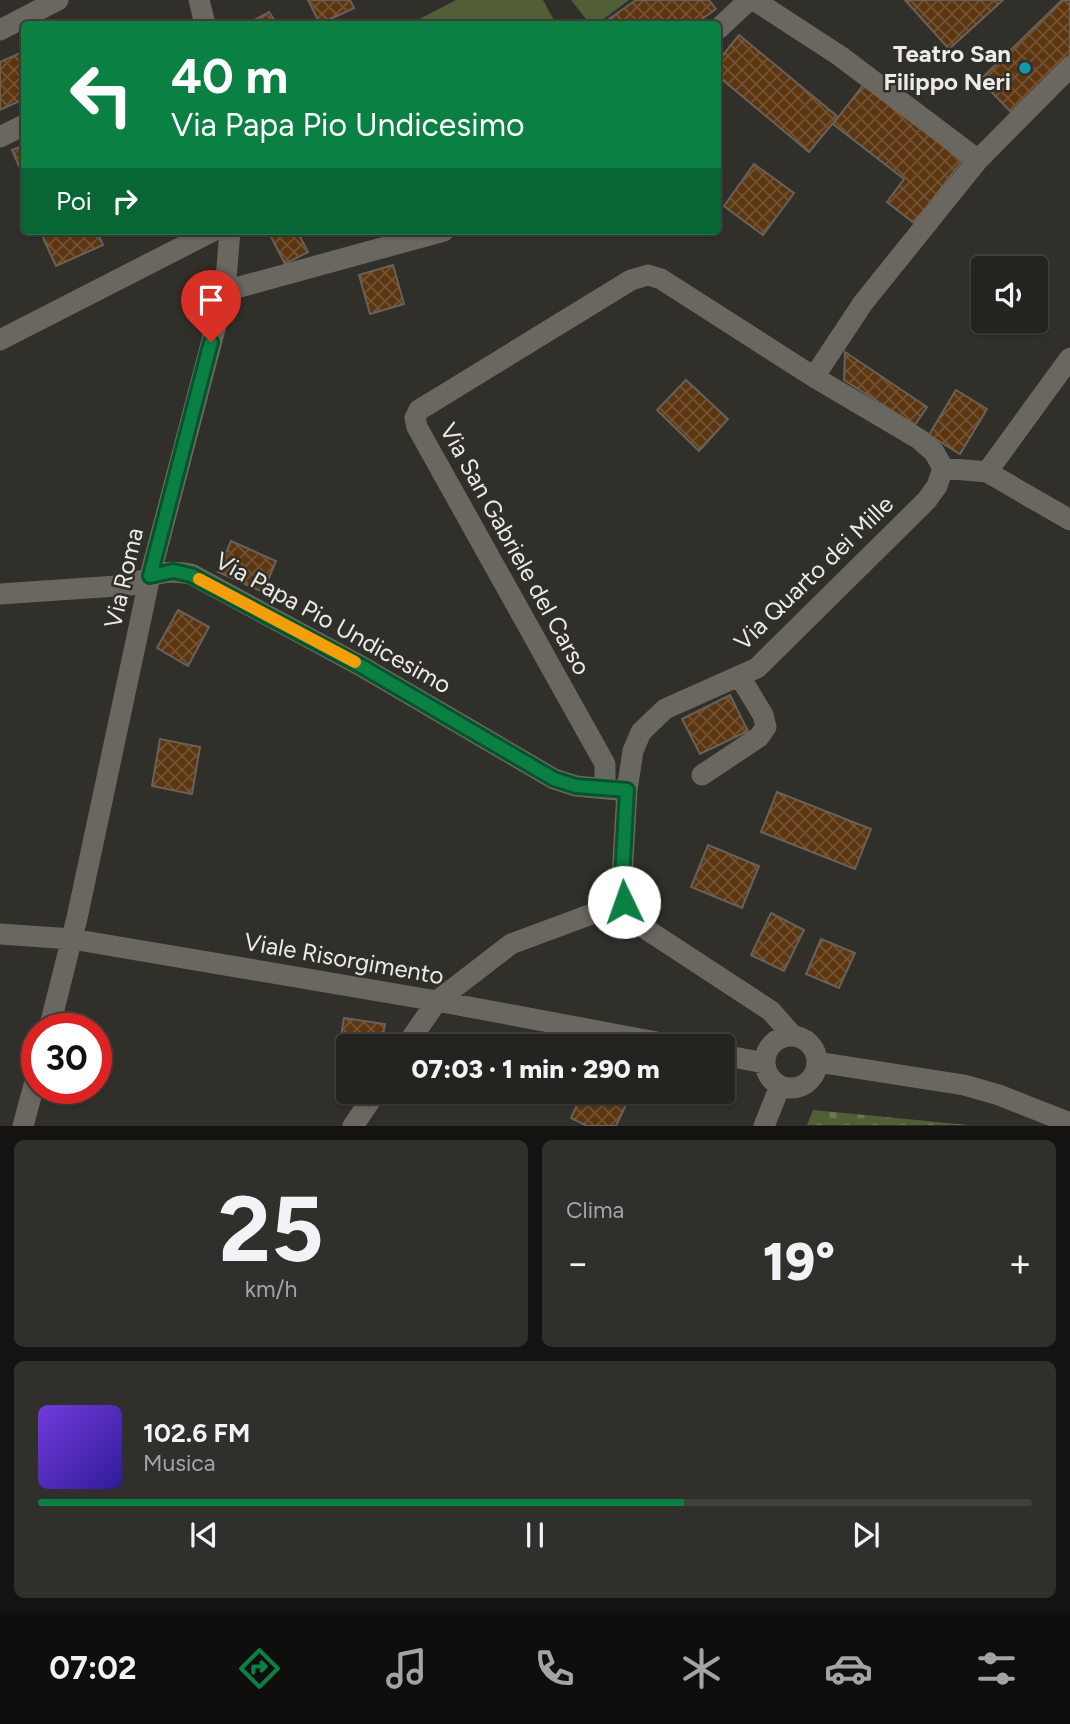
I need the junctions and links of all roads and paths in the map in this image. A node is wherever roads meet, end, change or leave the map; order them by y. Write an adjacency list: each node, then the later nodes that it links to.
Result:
1 (58, 0): 6 (street)
2 (199, 0): 4 (street)
3 (752, 0): 5 (street); 10 (street)
4 (204, 21)
5 (721, 26)
6 (0, 30)
7 (1070, 67): 10 (street)
8 (21, 126): 9 (street)
9 (0, 137)
10 (978, 160): 17 (street)
11 (205, 235): 15 (street)
12 (230, 235): 14 (street, Via Roma)
13 (429, 235): 14 (street)
14 (225, 291): 21 (street, Via Roma)
15 (0, 340)
16 (1070, 358): 19 (street)
17 (814, 376): 18 (street); 25 (street, Via San Gabriele del Carso)
18 (943, 468): 19 (street); 23 (street, Via Quarto dei Mille)
19 (986, 472): 20 (street)
20 (1070, 520)
21 (150, 576): 22 (street, Via Papa Pio Undicesimo); 25 (street, Via Papa Pio Undicesimo); 29 (street, Via Roma)
22 (0, 594)
23 (740, 677): 24 (street); 26 (street, Via Quarto dei Mille)
24 (702, 775)
25 (605, 789): 26 (street, Via Papa Pio Undicesimo)
26 (627, 790): 27 (street, Via Quarto dei Mille)
27 (624, 902): 30 (street); 34 (street)
28 (0, 934): 29 (street, Viale Risorgimento)
29 (72, 939): 30 (street, Viale Risorgimento); 31 (street, Via Roma)
30 (437, 1001): 32 (street); 33 (street, Viale Risorgimento)
31 (53, 1013)
32 (414, 1034)
33 (614, 1034)
34 (793, 1036): 36 (street); 37 (street)
35 (735, 1057): 37 (street)
36 (817, 1062): 38 (street); 41 (street)
37 (764, 1063): 38 (street)
38 (779, 1086): 44 (street)
39 (29, 1104): 42 (street)
40 (368, 1104): 43 (street)
41 (1070, 1123)
42 (23, 1125)
43 (353, 1125)
44 (764, 1125)

